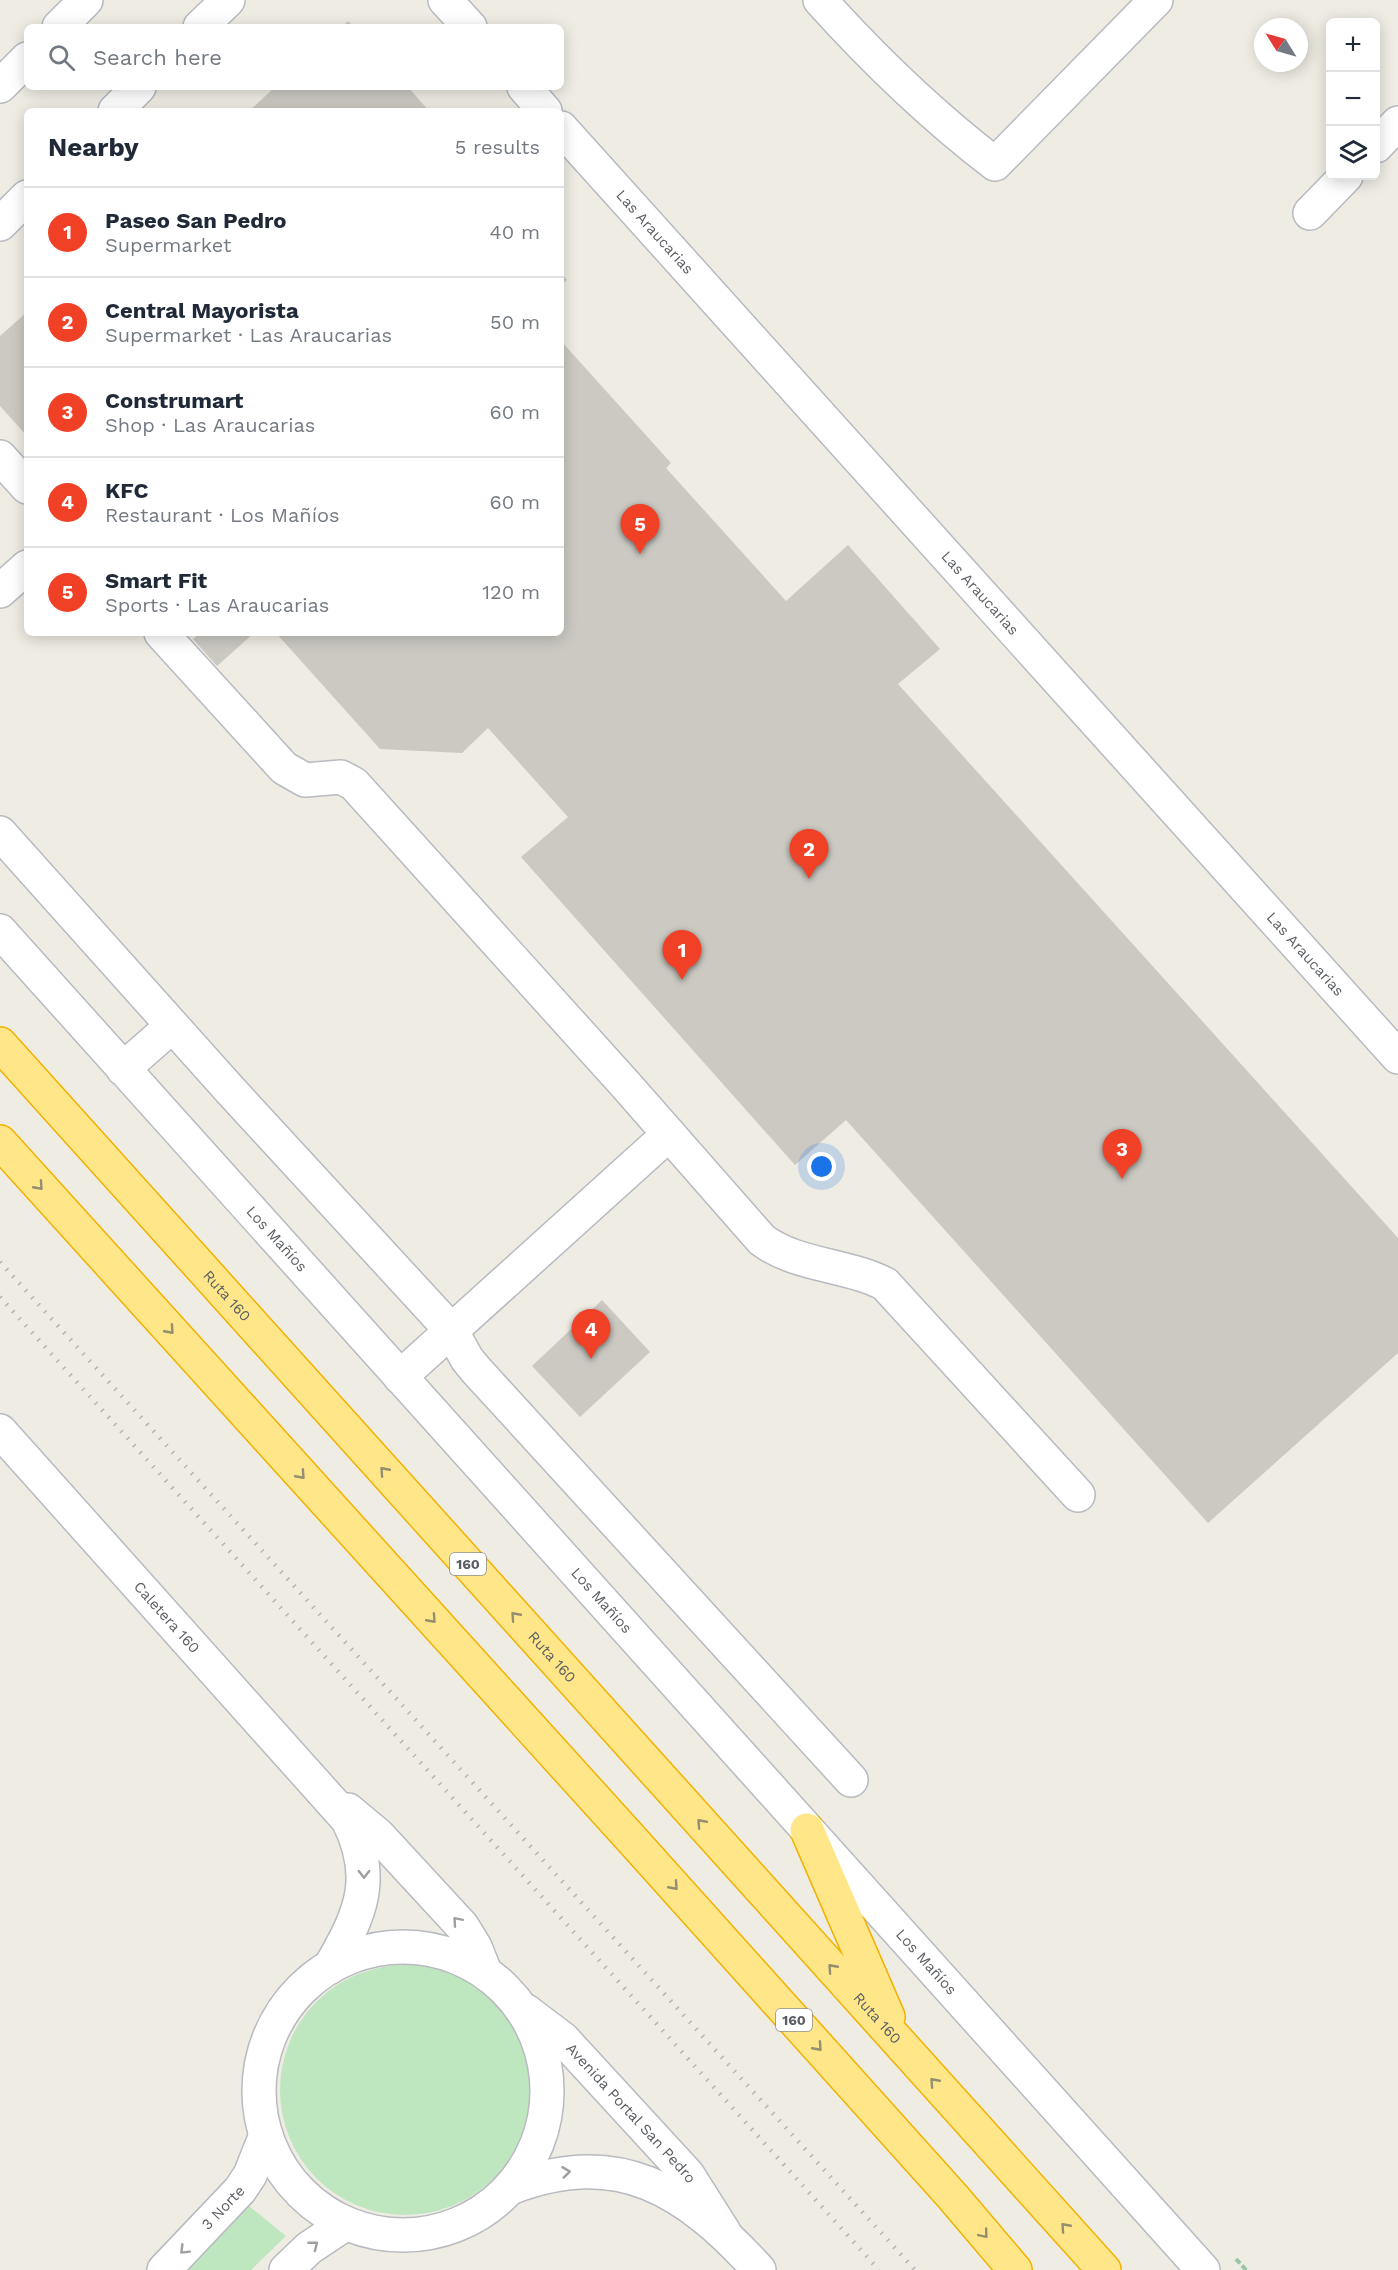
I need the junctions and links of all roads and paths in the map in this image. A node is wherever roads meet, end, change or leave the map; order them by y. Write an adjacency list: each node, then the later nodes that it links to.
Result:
1 (86, 0): 6 (street)
2 (228, 0): 7 (street)
3 (445, 0): 8 (street)
4 (819, 0): 5 (street)
5 (1156, 0)
6 (62, 24)
7 (203, 24)
8 (467, 24)
9 (24, 62): 10 (street)
10 (0, 86)
11 (136, 90): 13 (street)
12 (527, 90): 14 (street)
13 (118, 108)
14 (542, 108)
15 (1398, 123): 17 (street)
16 (564, 131): 31 (street, Las Araucarias)
17 (1380, 142)
18 (1342, 180): 20 (street)
19 (24, 200): 21 (street)
20 (1310, 213)
21 (0, 224)
22 (0, 457): 23 (street)
23 (24, 484)
24 (24, 570): 25 (street)
25 (0, 591)
26 (164, 636): 33 (street)
27 (0, 833): 29 (street)
28 (0, 931): 32 (street, Los Mañíos)
29 (172, 1026): 32 (street); 35 (street)
30 (0, 1044): 45 (highway, Ruta 160 / 160, one-way to 30)
31 (1398, 1057)
32 (123, 1069): 36 (street, Los Mañíos)
33 (669, 1134): 35 (street); 38 (street)
34 (0, 1142): 53 (highway, 160, one-way to 53)
35 (451, 1330): 36 (street); 39 (street)
36 (400, 1377): 41 (street, Los Mañíos)
37 (0, 1431): 40 (street, Caletera 160)
38 (1078, 1495)
39 (851, 1780)
40 (335, 1803): 42 (street, Caletera 160, one-way to 42); 43 (street, Caletera 160, one-way to 40)
41 (807, 1830): 45 (highway); 55 (street, Los Mañíos)
42 (330, 1967): 43 (street); 46 (street)
43 (485, 1972): 44 (street)
44 (522, 2009): 47 (street); 49 (street, Avenida Portal San Pedro)
45 (899, 2043): 54 (highway, Ruta 160 / 160, one-way to 45)
46 (266, 2135): 48 (street); 50 (street, 3 Norte, one-way to 50)
47 (510, 2188): 48 (street); 49 (street, Avenida Portal San Pedro, one-way to 49)
48 (345, 2224): 51 (street, one-way to 48)
49 (724, 2232): 52 (street, Avenida Portal San Pedro)
50 (164, 2270)
51 (286, 2270)
52 (759, 2270)
53 (1015, 2270)
54 (1104, 2270)
55 (1203, 2270)

